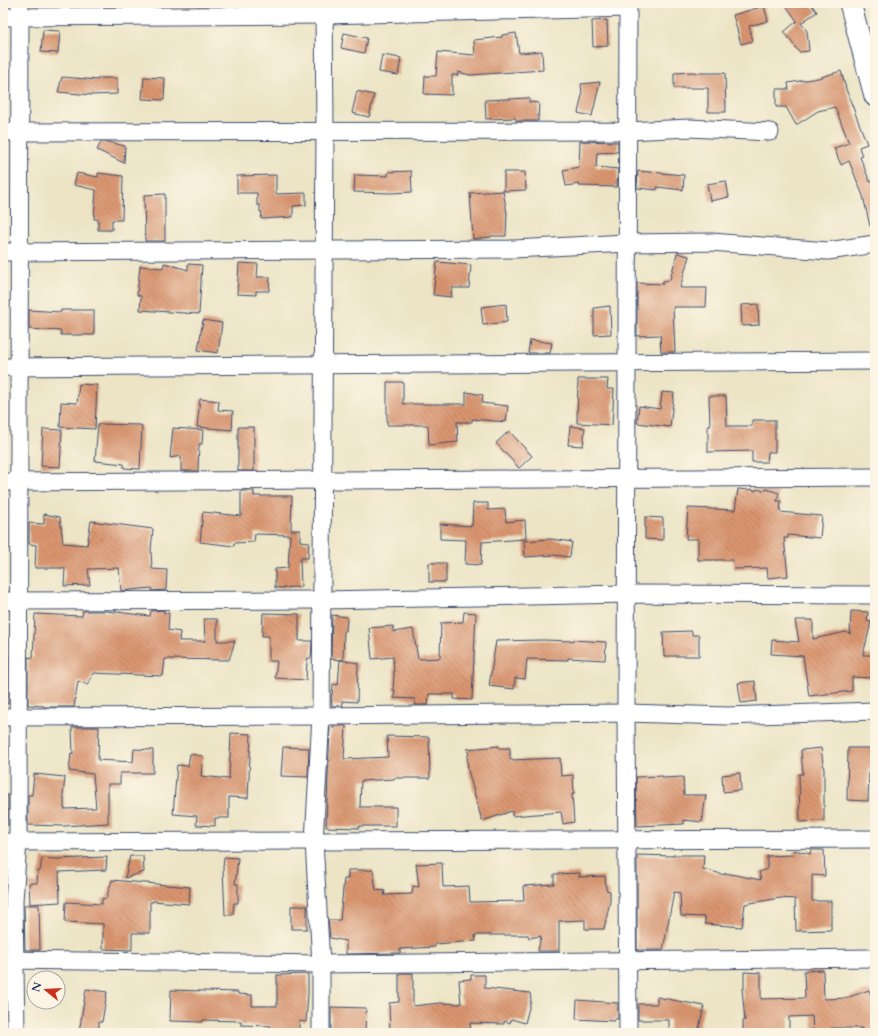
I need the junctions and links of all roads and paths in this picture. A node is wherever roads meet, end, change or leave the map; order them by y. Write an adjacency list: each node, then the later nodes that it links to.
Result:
1 (850, 3): 6 (street)
2 (628, 6): 3 (street); 8 (street)
3 (324, 9): 4 (street); 7 (street)
4 (20, 10): 5 (street); 10 (street)
5 (3, 17)
6 (875, 96)
7 (326, 131): 8 (street); 10 (street); 14 (street)
8 (628, 131): 11 (street); 12 (street)
9 (3, 132): 10 (street)
10 (20, 132): 15 (street)
11 (770, 132)
12 (628, 243): 13 (street); 14 (street); 17 (street)
13 (875, 244)
14 (325, 251): 15 (street); 18 (street)
15 (11, 252): 19 (street)
16 (875, 361): 17 (street)
17 (627, 363): 18 (street); 21 (street)
18 (324, 365): 19 (street); 22 (street)
19 (11, 367): 23 (street)
20 (875, 477): 21 (street)
21 (627, 478): 22 (street); 24 (street)
22 (323, 480): 23 (street); 26 (street)
23 (11, 482): 27 (street)
24 (627, 594): 25 (street); 26 (street); 29 (street)
25 (875, 595)
26 (322, 600): 27 (street); 30 (street)
27 (11, 601): 31 (street)
28 (875, 711): 29 (street)
29 (626, 713): 30 (street); 32 (street)
30 (321, 716): 31 (street); 35 (street)
31 (10, 717): 34 (street)
32 (627, 839): 33 (street); 35 (street); 38 (street)
33 (875, 839)
34 (10, 841): 35 (street); 37 (street)
35 (314, 841): 39 (street)
36 (875, 958): 38 (street)
37 (9, 960): 39 (street); 40 (street)
38 (627, 961): 39 (street); 42 (street)
39 (321, 964): 41 (street)
40 (16, 1033)
41 (321, 1033)
42 (628, 1033)

